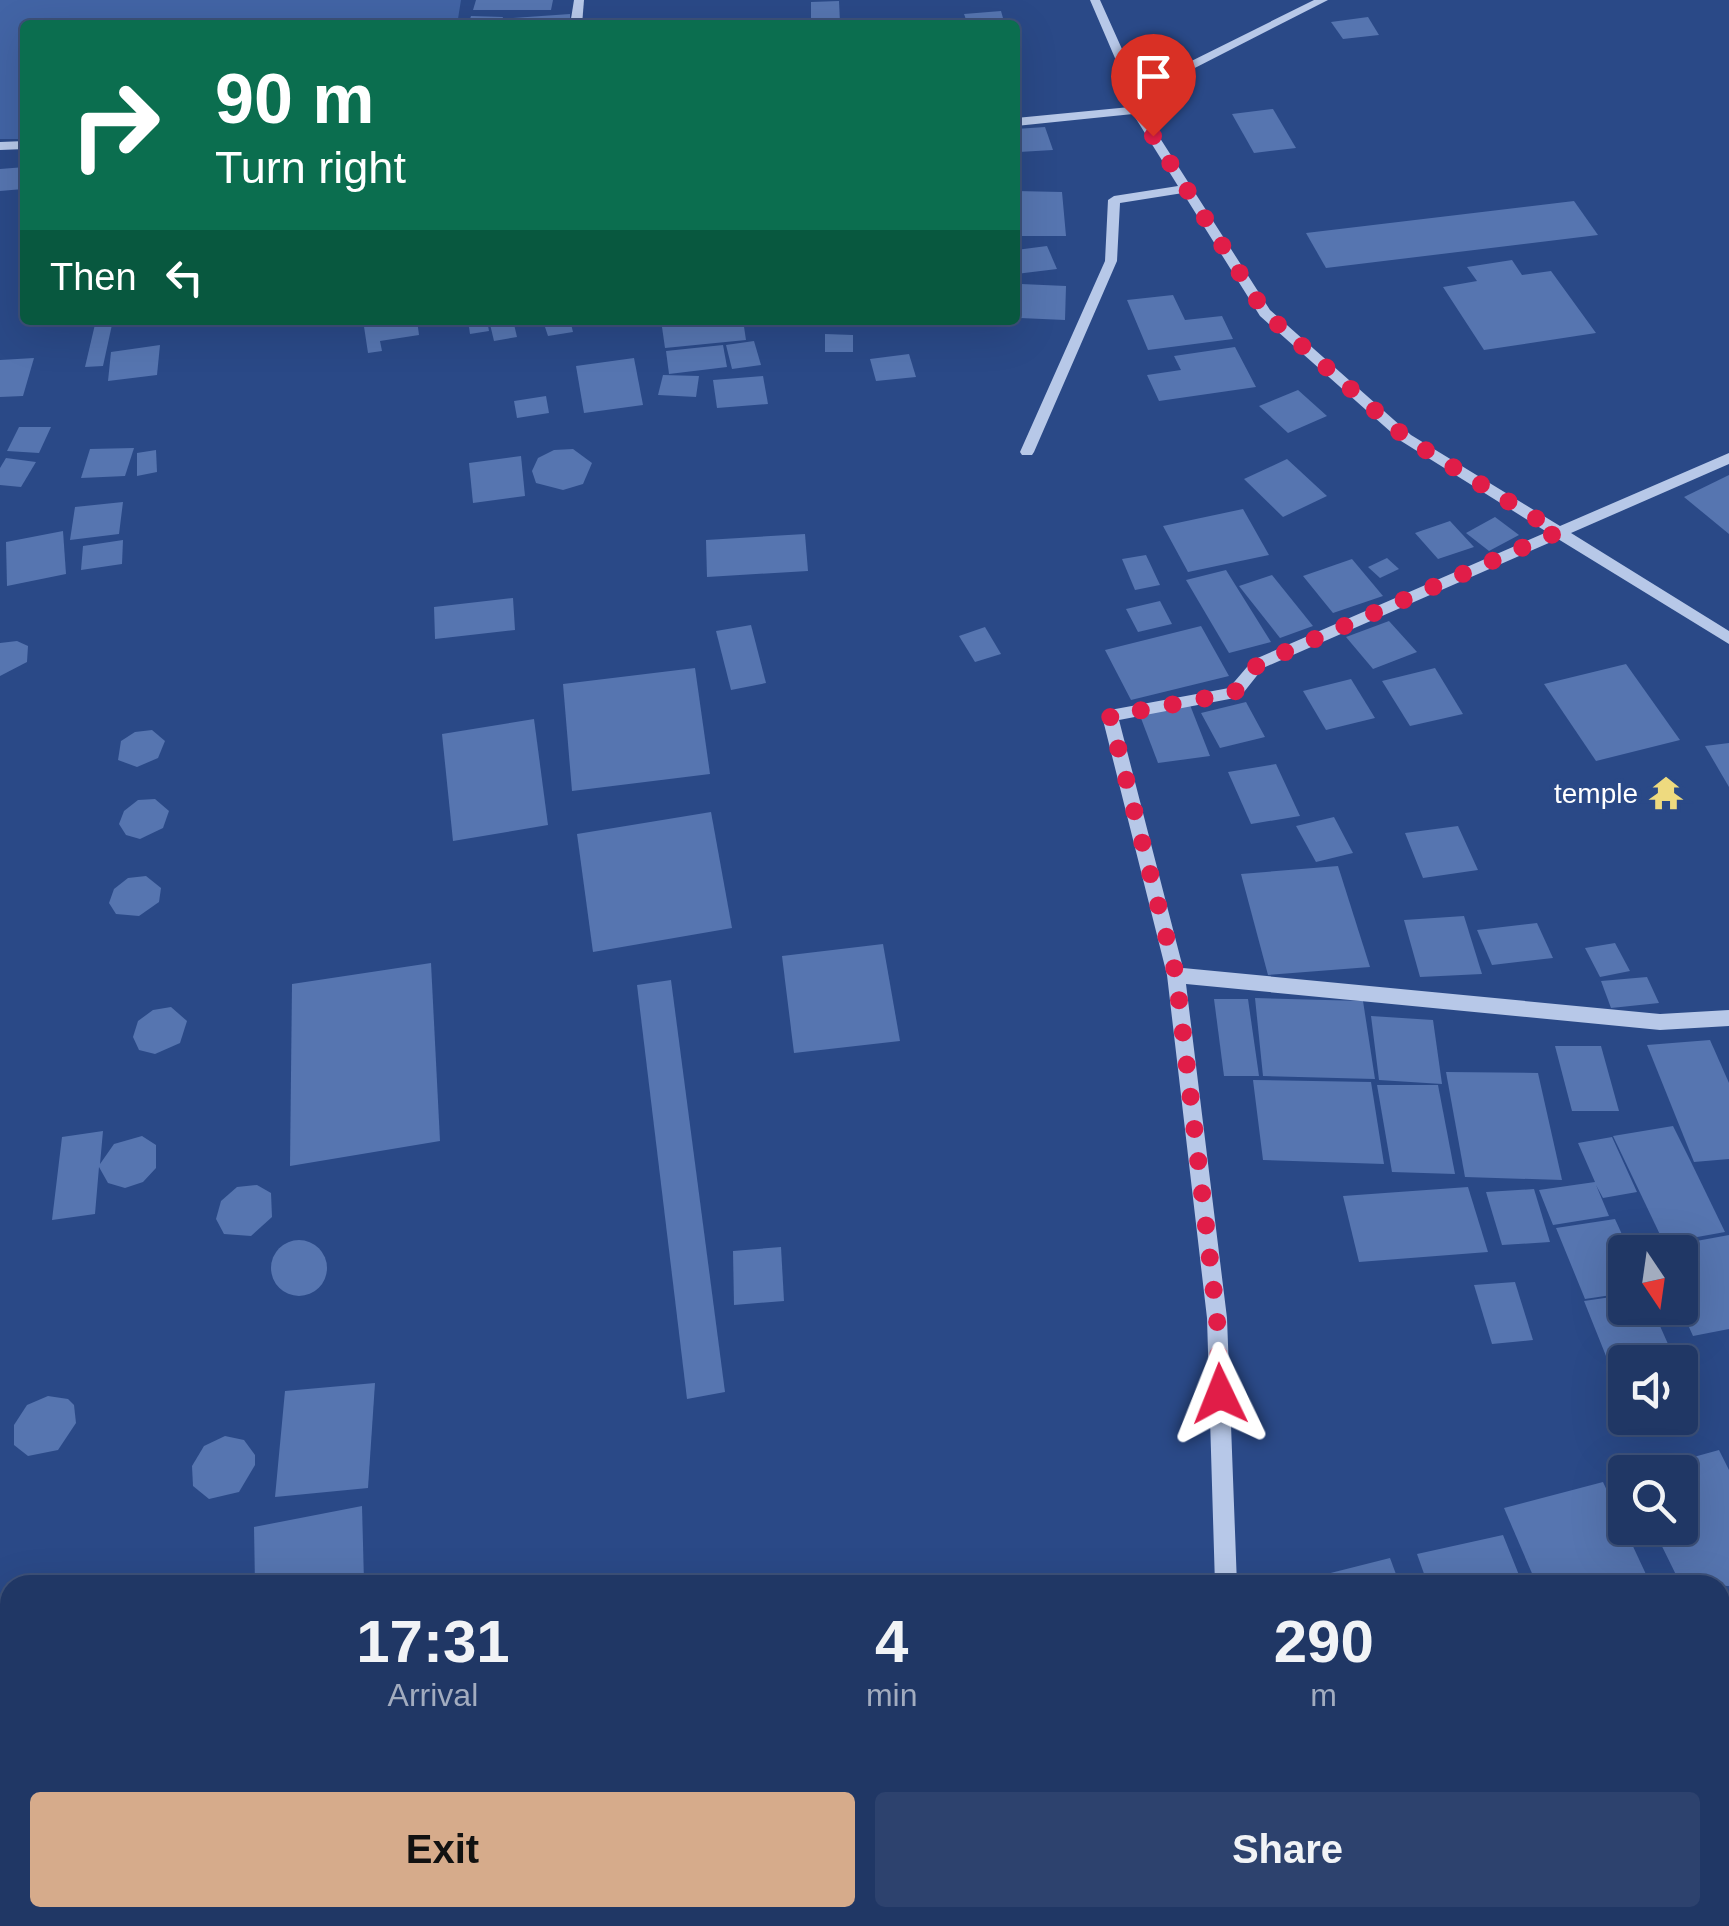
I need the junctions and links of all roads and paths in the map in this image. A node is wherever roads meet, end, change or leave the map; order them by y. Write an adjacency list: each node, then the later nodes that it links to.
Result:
1 (1095, 0): 3 (street)
2 (1324, 0): 3 (street)
3 (1136, 94): 4 (street)
4 (1136, 110): 5 (street); 6 (street)
5 (1020, 122)
6 (1186, 188): 7 (street); 9 (street)
7 (1026, 452)
8 (1729, 458): 9 (street)
9 (1558, 532): 10 (street); 11 (street)
10 (1729, 638)
11 (1176, 975): 12 (street); 13 (street)
12 (1729, 1018)
13 (1226, 1575)

